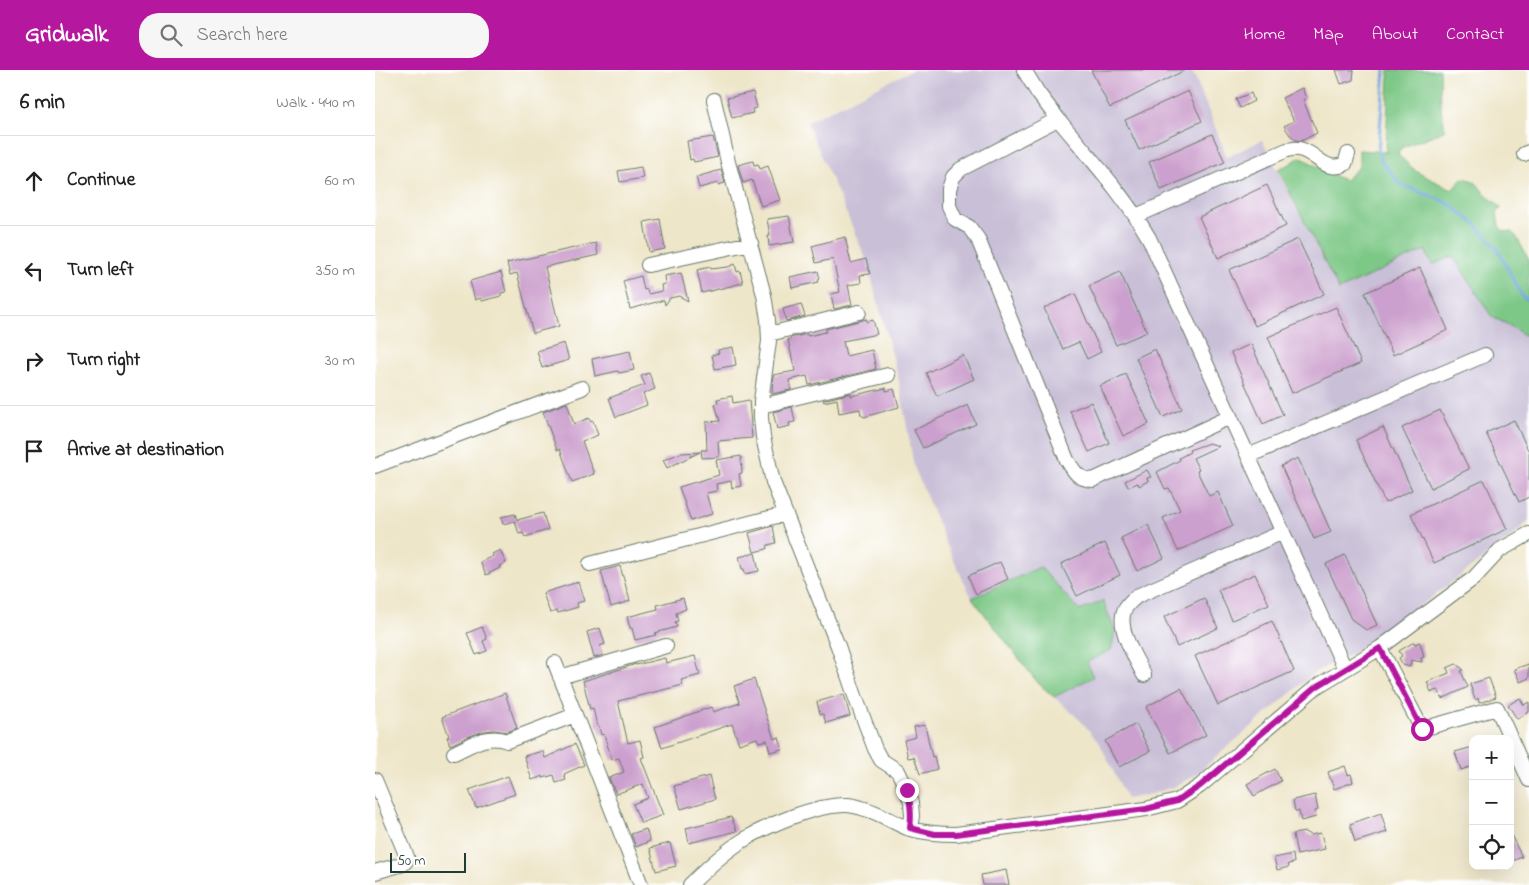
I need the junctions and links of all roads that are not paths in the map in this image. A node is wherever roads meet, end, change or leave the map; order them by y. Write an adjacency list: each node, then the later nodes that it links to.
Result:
1 (1024, 70): 3 (street)
2 (714, 100): 6 (street)
3 (1058, 119): 5 (street); 14 (street)
4 (1348, 154): 5 (street)
5 (1136, 216): 14 (street)
6 (751, 243): 7 (street); 9 (street)
7 (648, 265)
8 (859, 312): 9 (street)
9 (769, 334): 13 (street)
10 (1485, 355): 15 (street)
11 (888, 375): 13 (street)
12 (581, 388): 16 (street)
13 (761, 406): 17 (street)
14 (1230, 417): 15 (street)
15 (1248, 456): 18 (street)
16 (375, 466)
17 (785, 514): 20 (street); 31 (street)
18 (1283, 532): 24 (street); 25 (street)
19 (1529, 534): 22 (street)
20 (591, 564)
21 (666, 646): 26 (street)
22 (1380, 648): 24 (street); 30 (street)
23 (555, 663): 26 (street)
24 (1345, 669): 31 (street)
25 (1145, 675)
26 (560, 677): 27 (street)
27 (575, 715): 28 (street); 33 (street)
28 (454, 752)
29 (375, 780): 32 (street)
30 (1529, 780)
31 (910, 828): 34 (street)
32 (375, 872)
33 (641, 885)
34 (690, 885)

